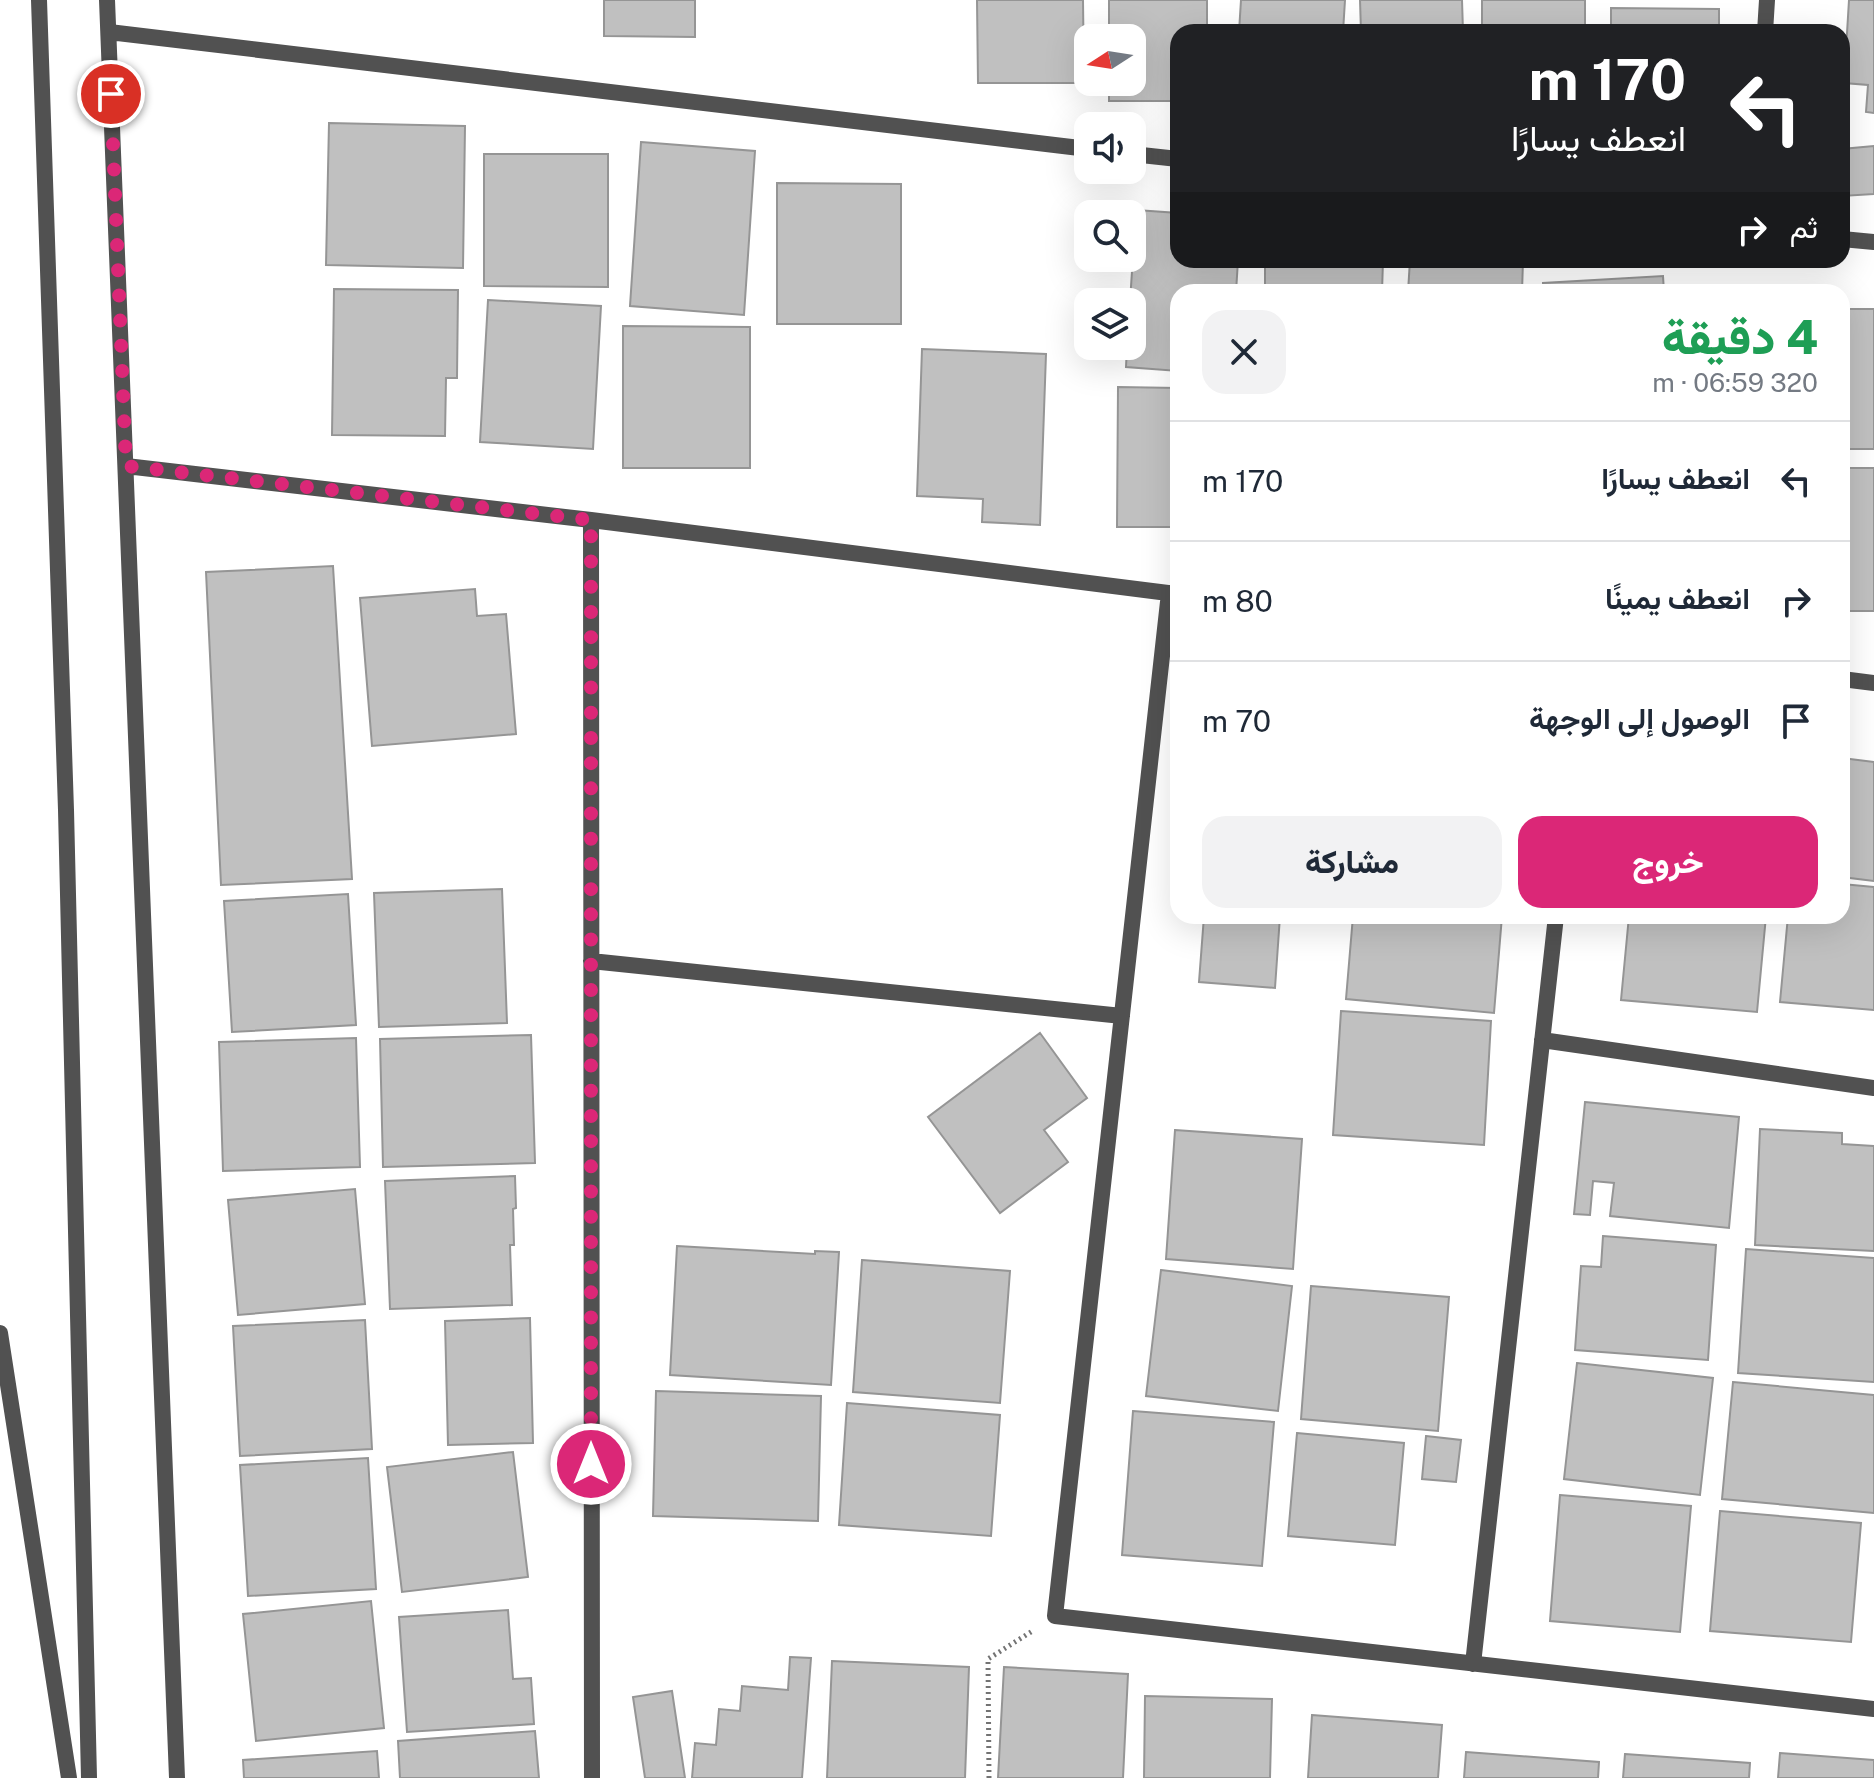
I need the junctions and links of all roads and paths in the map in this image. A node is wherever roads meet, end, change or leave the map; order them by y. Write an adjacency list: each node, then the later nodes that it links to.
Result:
1 (39, 0): 27 (street)
2 (107, 0): 5 (street)
3 (1767, 0): 4 (street)
4 (1766, 24)
5 (109, 32): 6 (street); 11 (street)
6 (1074, 147)
7 (1146, 156): 8 (street)
8 (1170, 158)
9 (1850, 240): 10 (street)
10 (1874, 242)
11 (126, 466): 12 (street); 28 (street)
12 (591, 520): 13 (street); 18 (street)
13 (1170, 593)
14 (1170, 626): 19 (street)
15 (1850, 680): 16 (street)
16 (1874, 683)
17 (1555, 924): 20 (street)
18 (591, 961): 19 (street); 29 (street)
19 (1122, 1016): 23 (street)
20 (1542, 1040): 21 (street); 24 (street)
21 (1874, 1088)
22 (0, 1333): 26 (street)
23 (1055, 1616): 24 (street); 30 (path)
24 (1473, 1664): 25 (street)
25 (1874, 1709)
26 (69, 1778)
27 (89, 1778)
28 (177, 1778)
29 (592, 1778)
30 (989, 1778)

